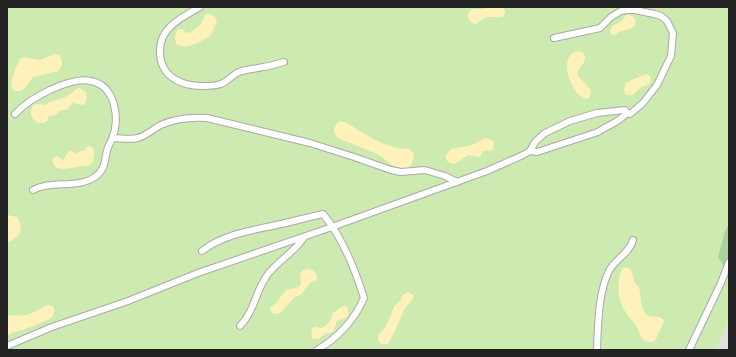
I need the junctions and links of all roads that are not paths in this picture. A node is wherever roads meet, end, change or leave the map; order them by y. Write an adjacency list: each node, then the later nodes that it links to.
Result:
1 (200, 7): 3 (lane)
2 (554, 38): 4 (lane)
3 (284, 62)
4 (627, 113): 7 (lane); 7 (lane)
5 (15, 114): 6 (lane)
6 (113, 138): 8 (lane); 9 (lane)
7 (530, 151): 8 (lane)
8 (456, 182): 10 (lane)
9 (33, 190)
10 (332, 227): 11 (lane); 13 (lane); 17 (lane)
11 (304, 237): 15 (lane); 16 (lane)
12 (634, 240): 18 (lane)
13 (202, 251)
14 (729, 262): 19 (lane)
15 (240, 326)
16 (7, 346)
17 (317, 350)
18 (597, 350)
19 (690, 350)

